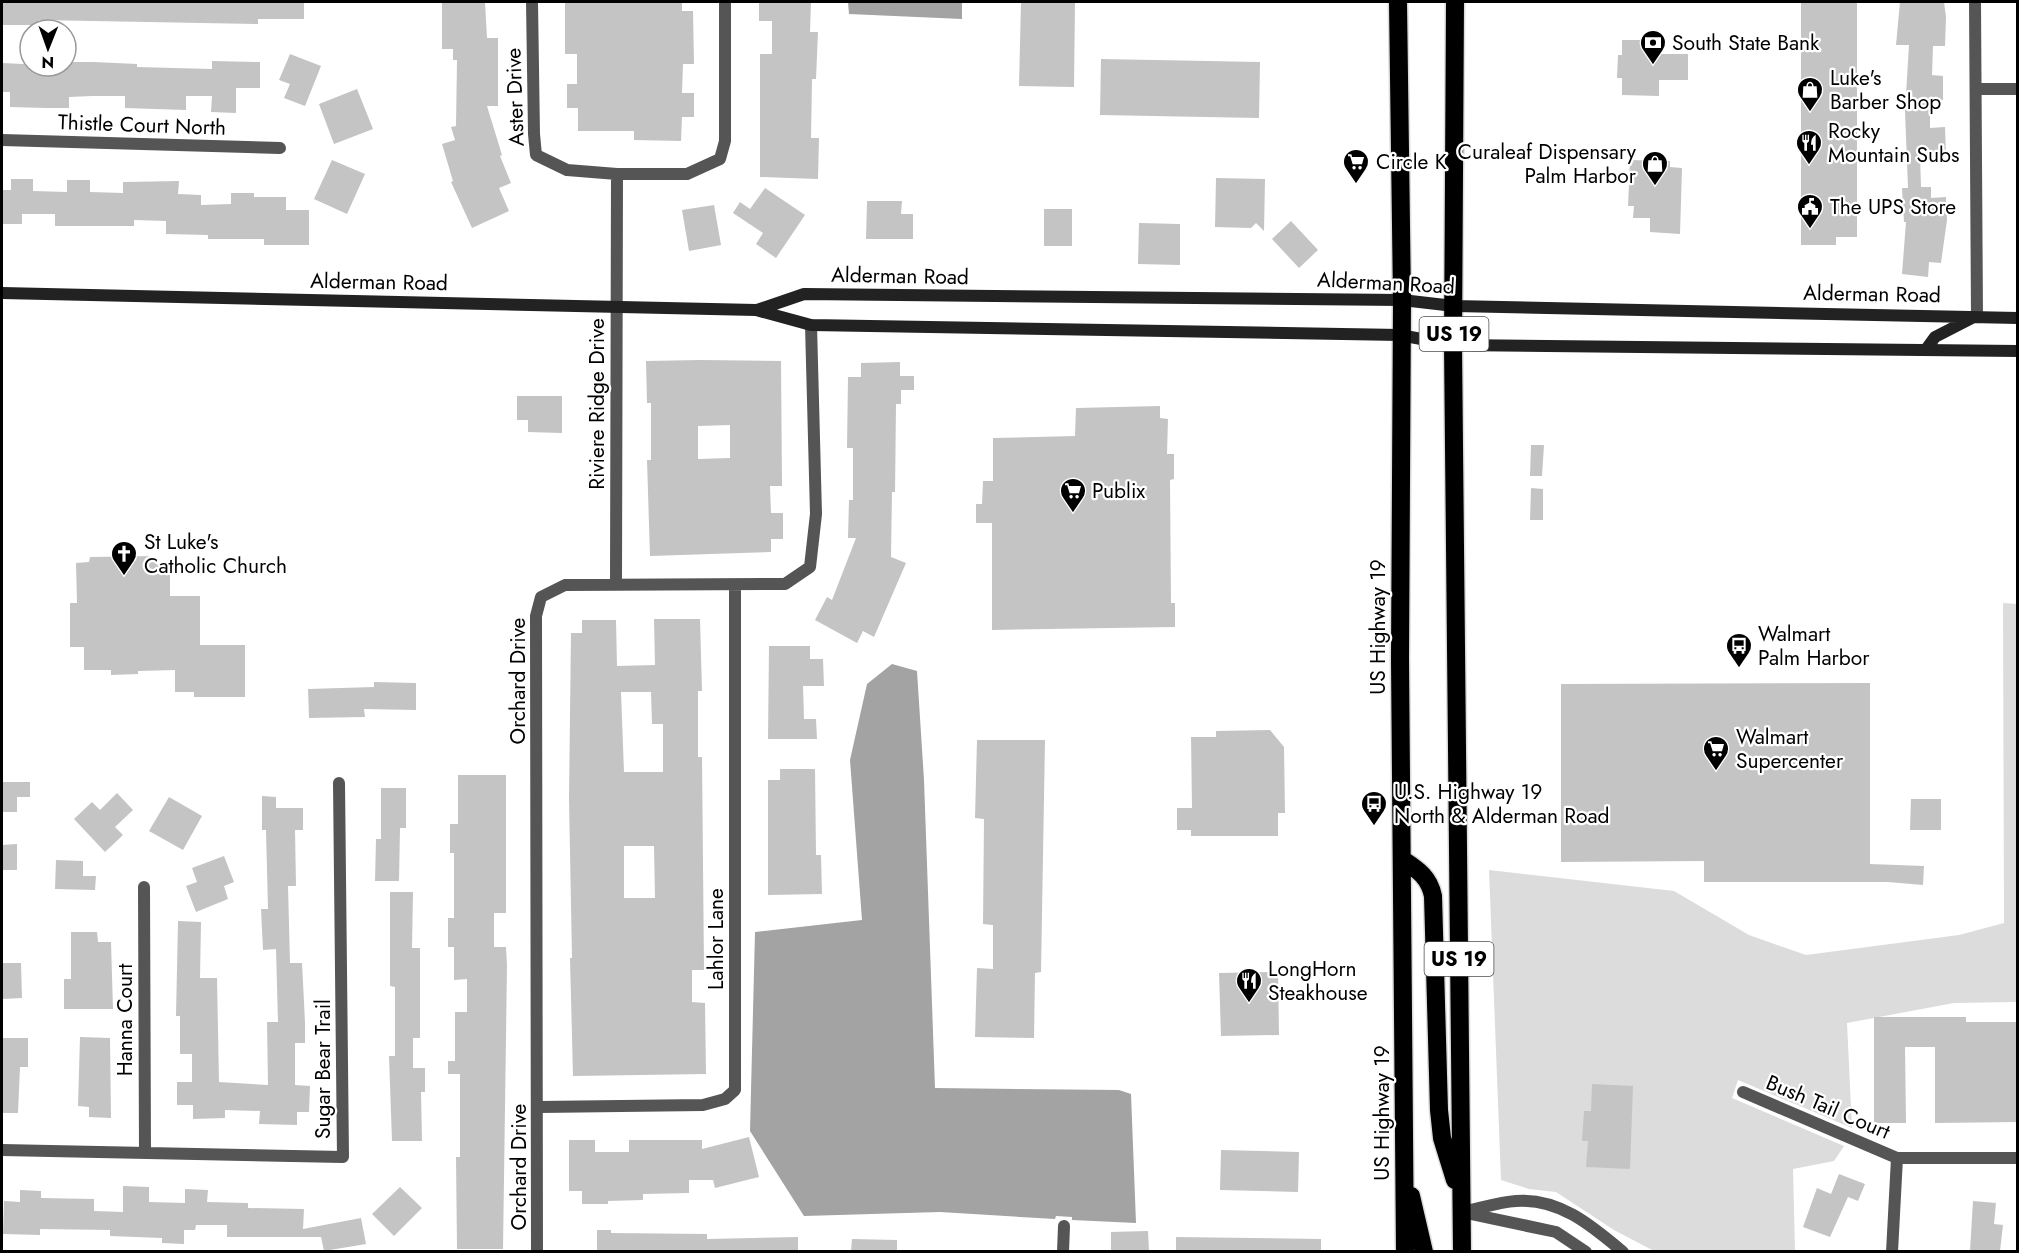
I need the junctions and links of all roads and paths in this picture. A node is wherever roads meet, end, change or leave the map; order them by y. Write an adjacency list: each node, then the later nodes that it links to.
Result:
1 (532, 2): 10 (street, Aster Drive)
2 (725, 2): 10 (street)
3 (1398, 2): 12 (highway, US Highway 19 / US 19)
4 (1455, 2): 14 (highway, US 19)
5 (1975, 2): 6 (street)
6 (1976, 89): 7 (street); 16 (street)
7 (2018, 89)
8 (2, 140): 9 (street, Thistle Court North)
9 (280, 148)
10 (617, 174): 13 (street)
11 (2, 293): 13 (street, Alderman Road)
12 (1402, 300): 14 (street, Alderman Road); 15 (street, Alderman Road); 19 (highway, US Highway 19 / US 19)
13 (616, 305): 15 (street, Alderman Road); 23 (street, Riviere Ridge Drive)
14 (1454, 306): 16 (street, Alderman Road); 20 (highway, US 19)
15 (756, 310): 18 (street, Alderman Road)
16 (1977, 316): 17 (street, Alderman Road); 21 (street)
17 (2018, 318)
18 (811, 325): 19 (street, Alderman Road); 24 (street, Orchard Drive)
19 (1400, 335): 20 (street, Alderman Road); 26 (highway, US Highway 19 / US 19)
20 (1453, 345): 21 (street, Alderman Road); 35 (highway, US 19)
21 (1927, 348): 22 (street, Alderman Road)
22 (2018, 351)
23 (616, 583): 24 (street, Orchard Drive); 29 (street, Orchard Drive)
24 (735, 586): 29 (street, Lahlor Lane)
25 (339, 783): 31 (street, Sugar Bear Trail)
26 (1403, 860): 34 (highway, US Highway 19 / US 19); 35 (highway)
27 (144, 887): 31 (street, Hanna Court)
28 (1743, 1092): 32 (street, Bush Tail Court)
29 (539, 1107): 37 (street, Orchard Drive)
30 (2, 1150): 31 (street, Sugar Bear Trail)
31 (145, 1153)
32 (1898, 1158): 33 (street); 44 (street)
33 (2018, 1158)
34 (1404, 1171): 39 (highway, US Highway 19 / US 19); 40 (highway)
35 (1461, 1204): 41 (highway, US 19); 42 (street); 43 (street)
36 (1064, 1226): 38 (street)
37 (537, 1251)
38 (1063, 1251)
39 (1405, 1251)
40 (1424, 1251)
41 (1462, 1251)
42 (1586, 1251)
43 (1623, 1251)
44 (1892, 1251)

